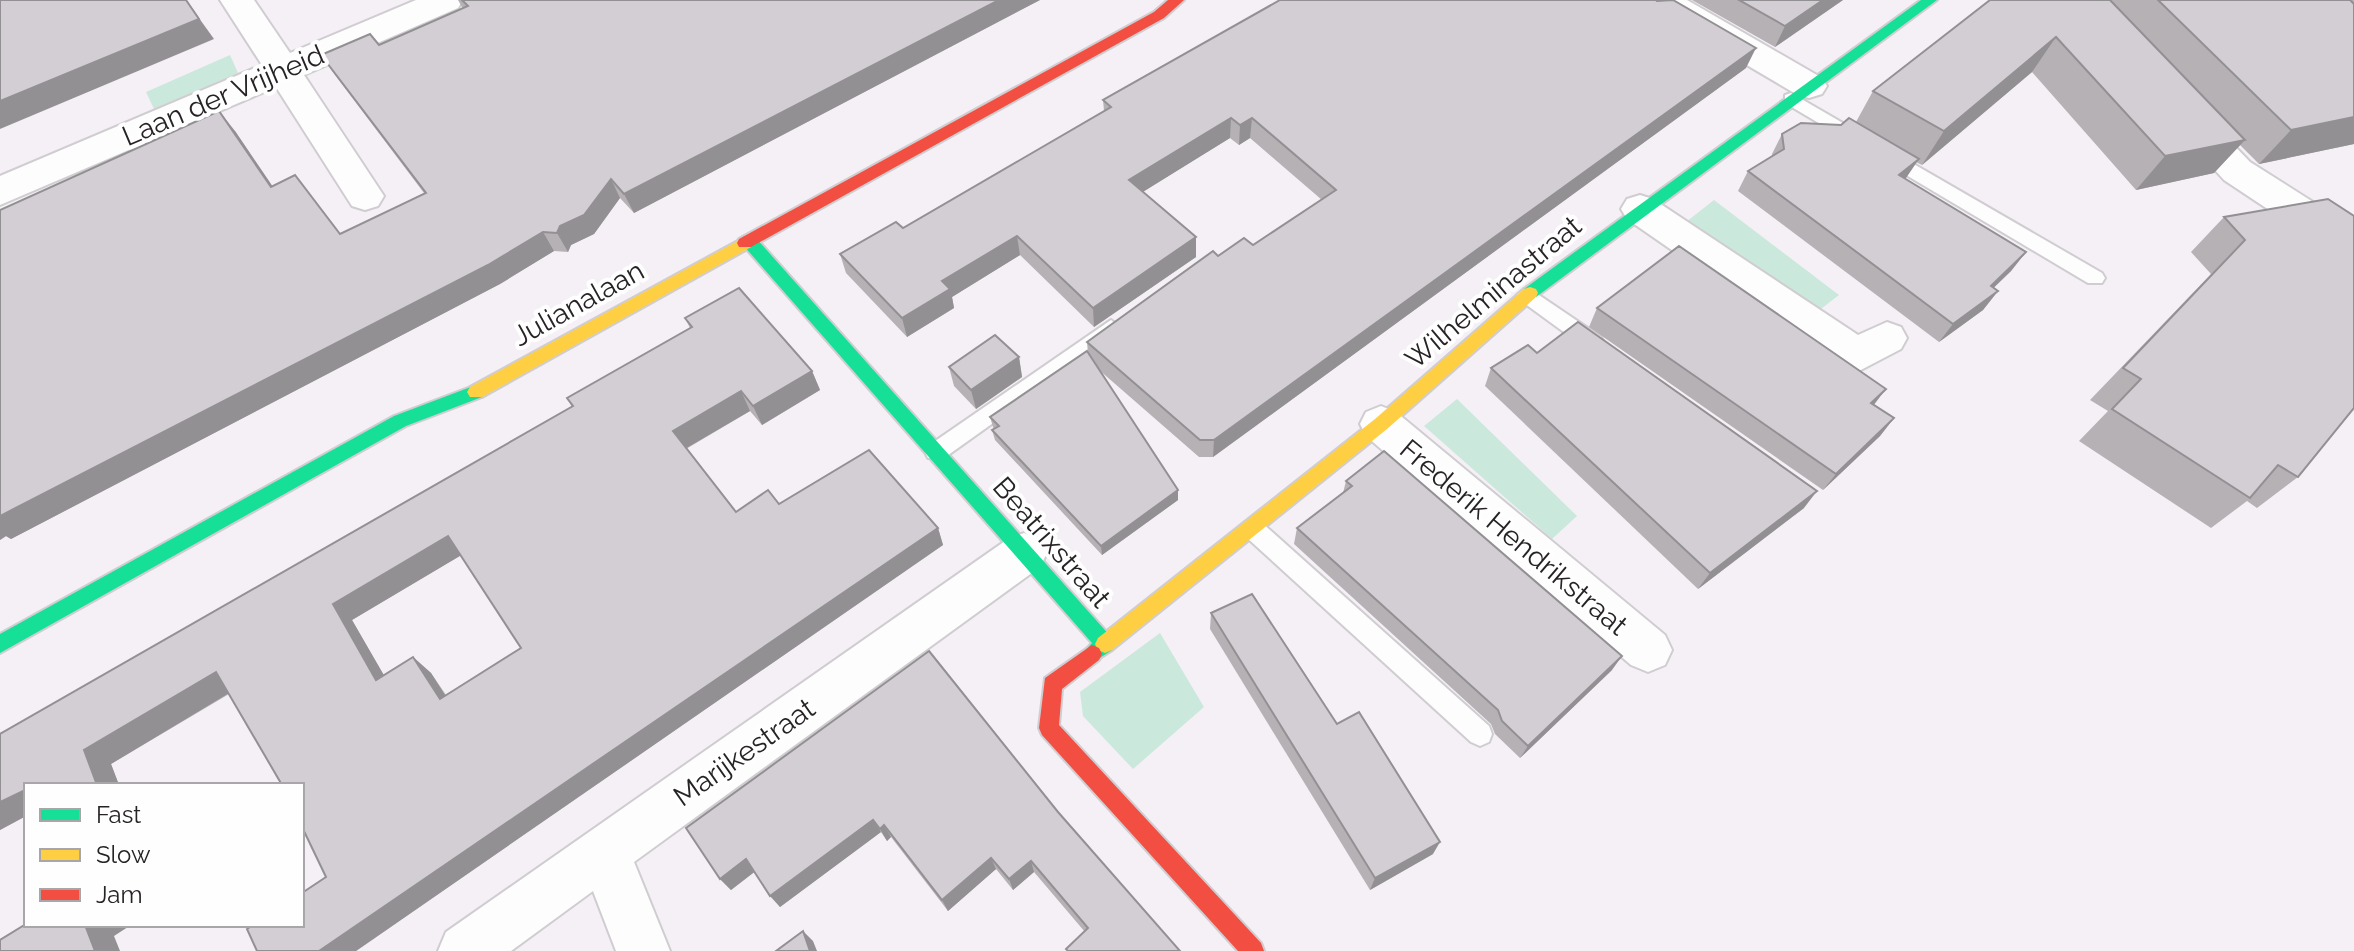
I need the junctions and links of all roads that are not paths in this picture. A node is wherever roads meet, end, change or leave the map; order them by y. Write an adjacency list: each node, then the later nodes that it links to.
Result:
1 (237, 0): 6 (street)
2 (446, 0): 6 (street, Laan der Vrijheid)
3 (1177, 0): 12 (street, Julianalaan)
4 (1662, 0): 7 (street)
5 (1930, 0): 7 (street, Wilhelminastraat)
6 (285, 68): 9 (street, Laan der Vrijheid); 10 (street)
7 (1800, 93): 11 (street, Wilhelminastraat); 14 (lane)
8 (2163, 94): 13 (street)
9 (0, 191)
10 (365, 196)
11 (1640, 209): 15 (street, Wilhelminastraat); 17 (street)
12 (749, 241): 20 (street, Beatrixstraat); 23 (street, Julianalaan)
13 (2354, 247)
14 (2095, 278)
15 (1527, 295): 18 (lane); 19 (street, Wilhelminastraat)
16 (1128, 315): 20 (lane)
17 (1887, 338)
18 (1618, 360)
19 (1381, 424): 21 (street, Wilhelminastraat); 25 (street, Frederik Hendrikstraat)
20 (936, 452): 22 (street, Beatrixstraat)
21 (1253, 529): 24 (street, Wilhelminastraat); 26 (lane)
22 (1024, 553): 24 (street, Beatrixstraat); 27 (street, Marijkestraat)
23 (0, 644)
24 (1105, 644): 30 (street, Beatrixstraat)
25 (1648, 650)
26 (1480, 734)
27 (604, 852): 28 (street, Marijkestraat); 29 (street)
28 (465, 951)
29 (643, 951)
30 (1253, 951)

